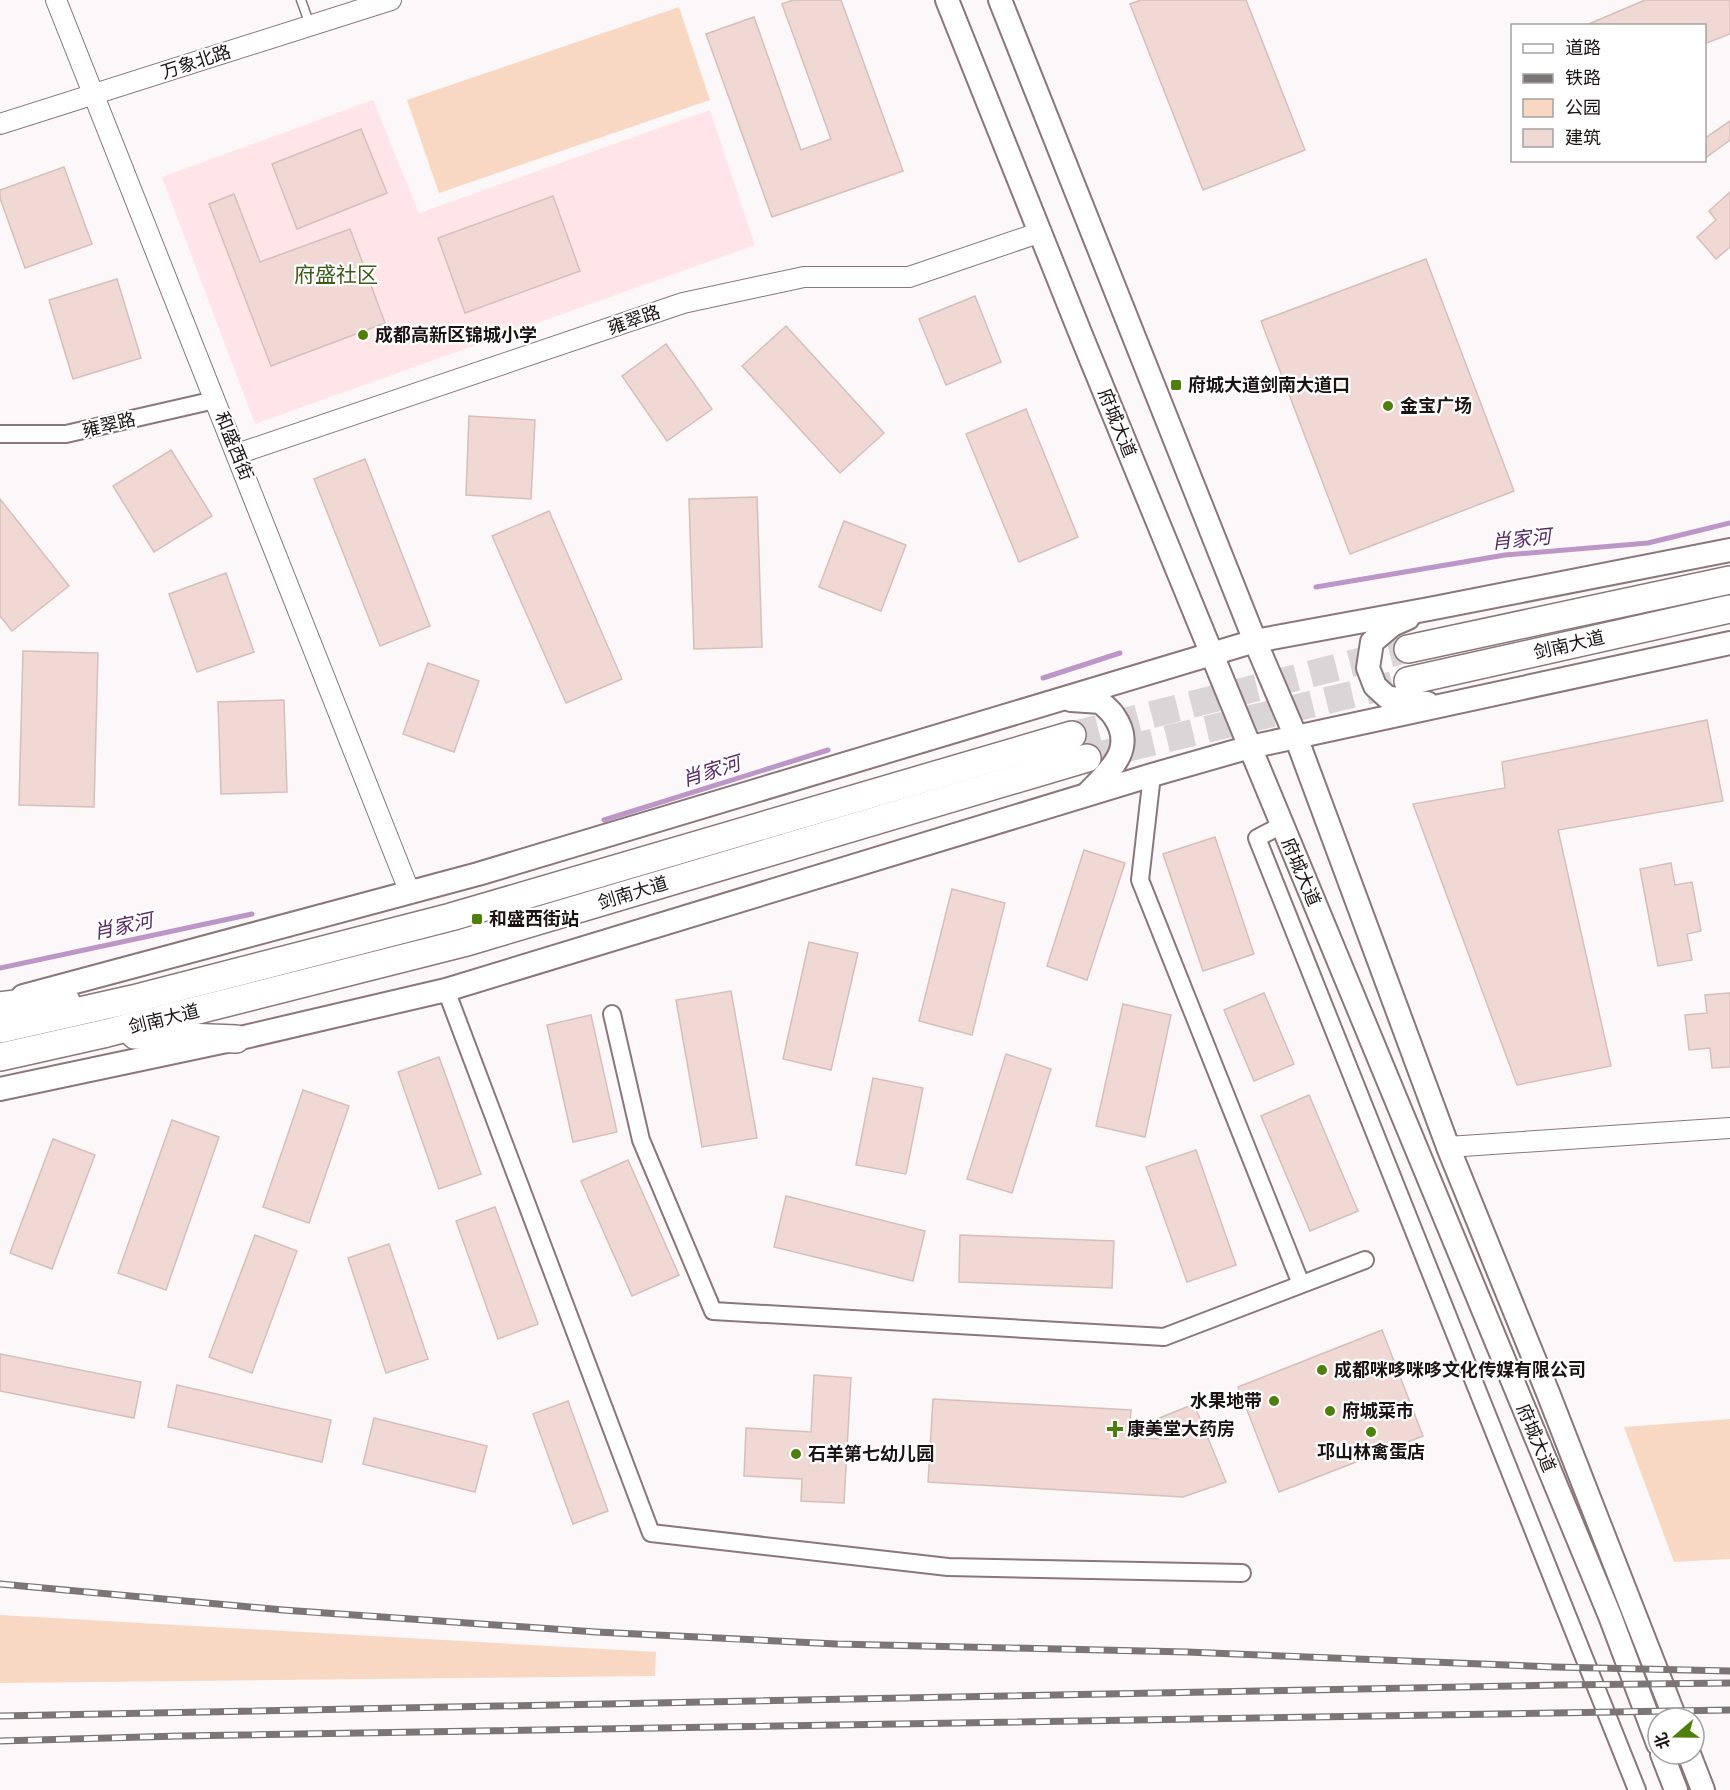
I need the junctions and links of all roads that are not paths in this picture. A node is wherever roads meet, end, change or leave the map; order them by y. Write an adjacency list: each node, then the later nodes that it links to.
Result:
1 (56, 0): 7 (street, 和盛西街)
2 (301, 0): 6 (lane)
3 (391, 0): 6 (street, 万象北路)
4 (947, 0): 9 (main road, 府城大道)
5 (1000, 0): 17 (main road, 府城大道)
6 (310, 26): 7 (street, 万象北路)
7 (95, 94): 8 (street, 万象北路); 10 (street, 和盛西街)
8 (0, 124)
9 (1041, 232): 12 (street, 雍翠路); 20 (main road, 府城大道)
10 (216, 400): 11 (street, 雍翠路); 12 (street, 和盛西街)
11 (0, 434)
12 (237, 454): 31 (street, 和盛西街)
13 (1730, 550): 15 (main road)
14 (1730, 580): 19 (highway, 剑南大道)
15 (1429, 609): 17 (main road); 23 (main road)
16 (1730, 609): 21 (highway, 剑南大道)
17 (1256, 640): 20 (main road); 25 (main road, 府城大道)
18 (1730, 643): 23 (main road)
19 (1408, 649)
20 (1212, 653): 22 (main road); 26 (main road, 府城大道)
21 (1408, 681)
22 (1052, 700): 29 (main road); 31 (main road)
23 (1449, 704): 25 (main road)
24 (1072, 735): 33 (highway, 剑南大道)
25 (1296, 736): 26 (main road); 42 (main road, 府城大道)
26 (1250, 747): 28 (main road); 30 (main road, 府城大道)
27 (1087, 758): 37 (highway, 剑南大道)
28 (1152, 775): 29 (main road); 44 (street)
29 (1087, 794): 32 (main road)
30 (1282, 825): 47 (main road, 府城大道); 50 (street)
31 (410, 893): 34 (main road)
32 (446, 990): 38 (main road); 45 (street)
33 (133, 999): 34 (highway); 36 (highway, 剑南大道)
34 (0, 1004)
35 (612, 1014): 44 (street)
36 (0, 1029)
37 (107, 1033): 38 (highway); 39 (highway, 剑南大道)
38 (236, 1040): 40 (main road)
39 (0, 1057)
40 (0, 1089)
41 (1730, 1128): 42 (street)
42 (1448, 1147): 46 (main road, 府城大道)
43 (1365, 1260): 44 (street)
44 (1301, 1284)
45 (1242, 1573)
46 (1670, 1706)
47 (1646, 1712)
48 (1667, 1766): 51 (main road)
49 (1694, 1766): 52 (main road)
50 (1637, 1790)
51 (1676, 1790)
52 (1703, 1790)

